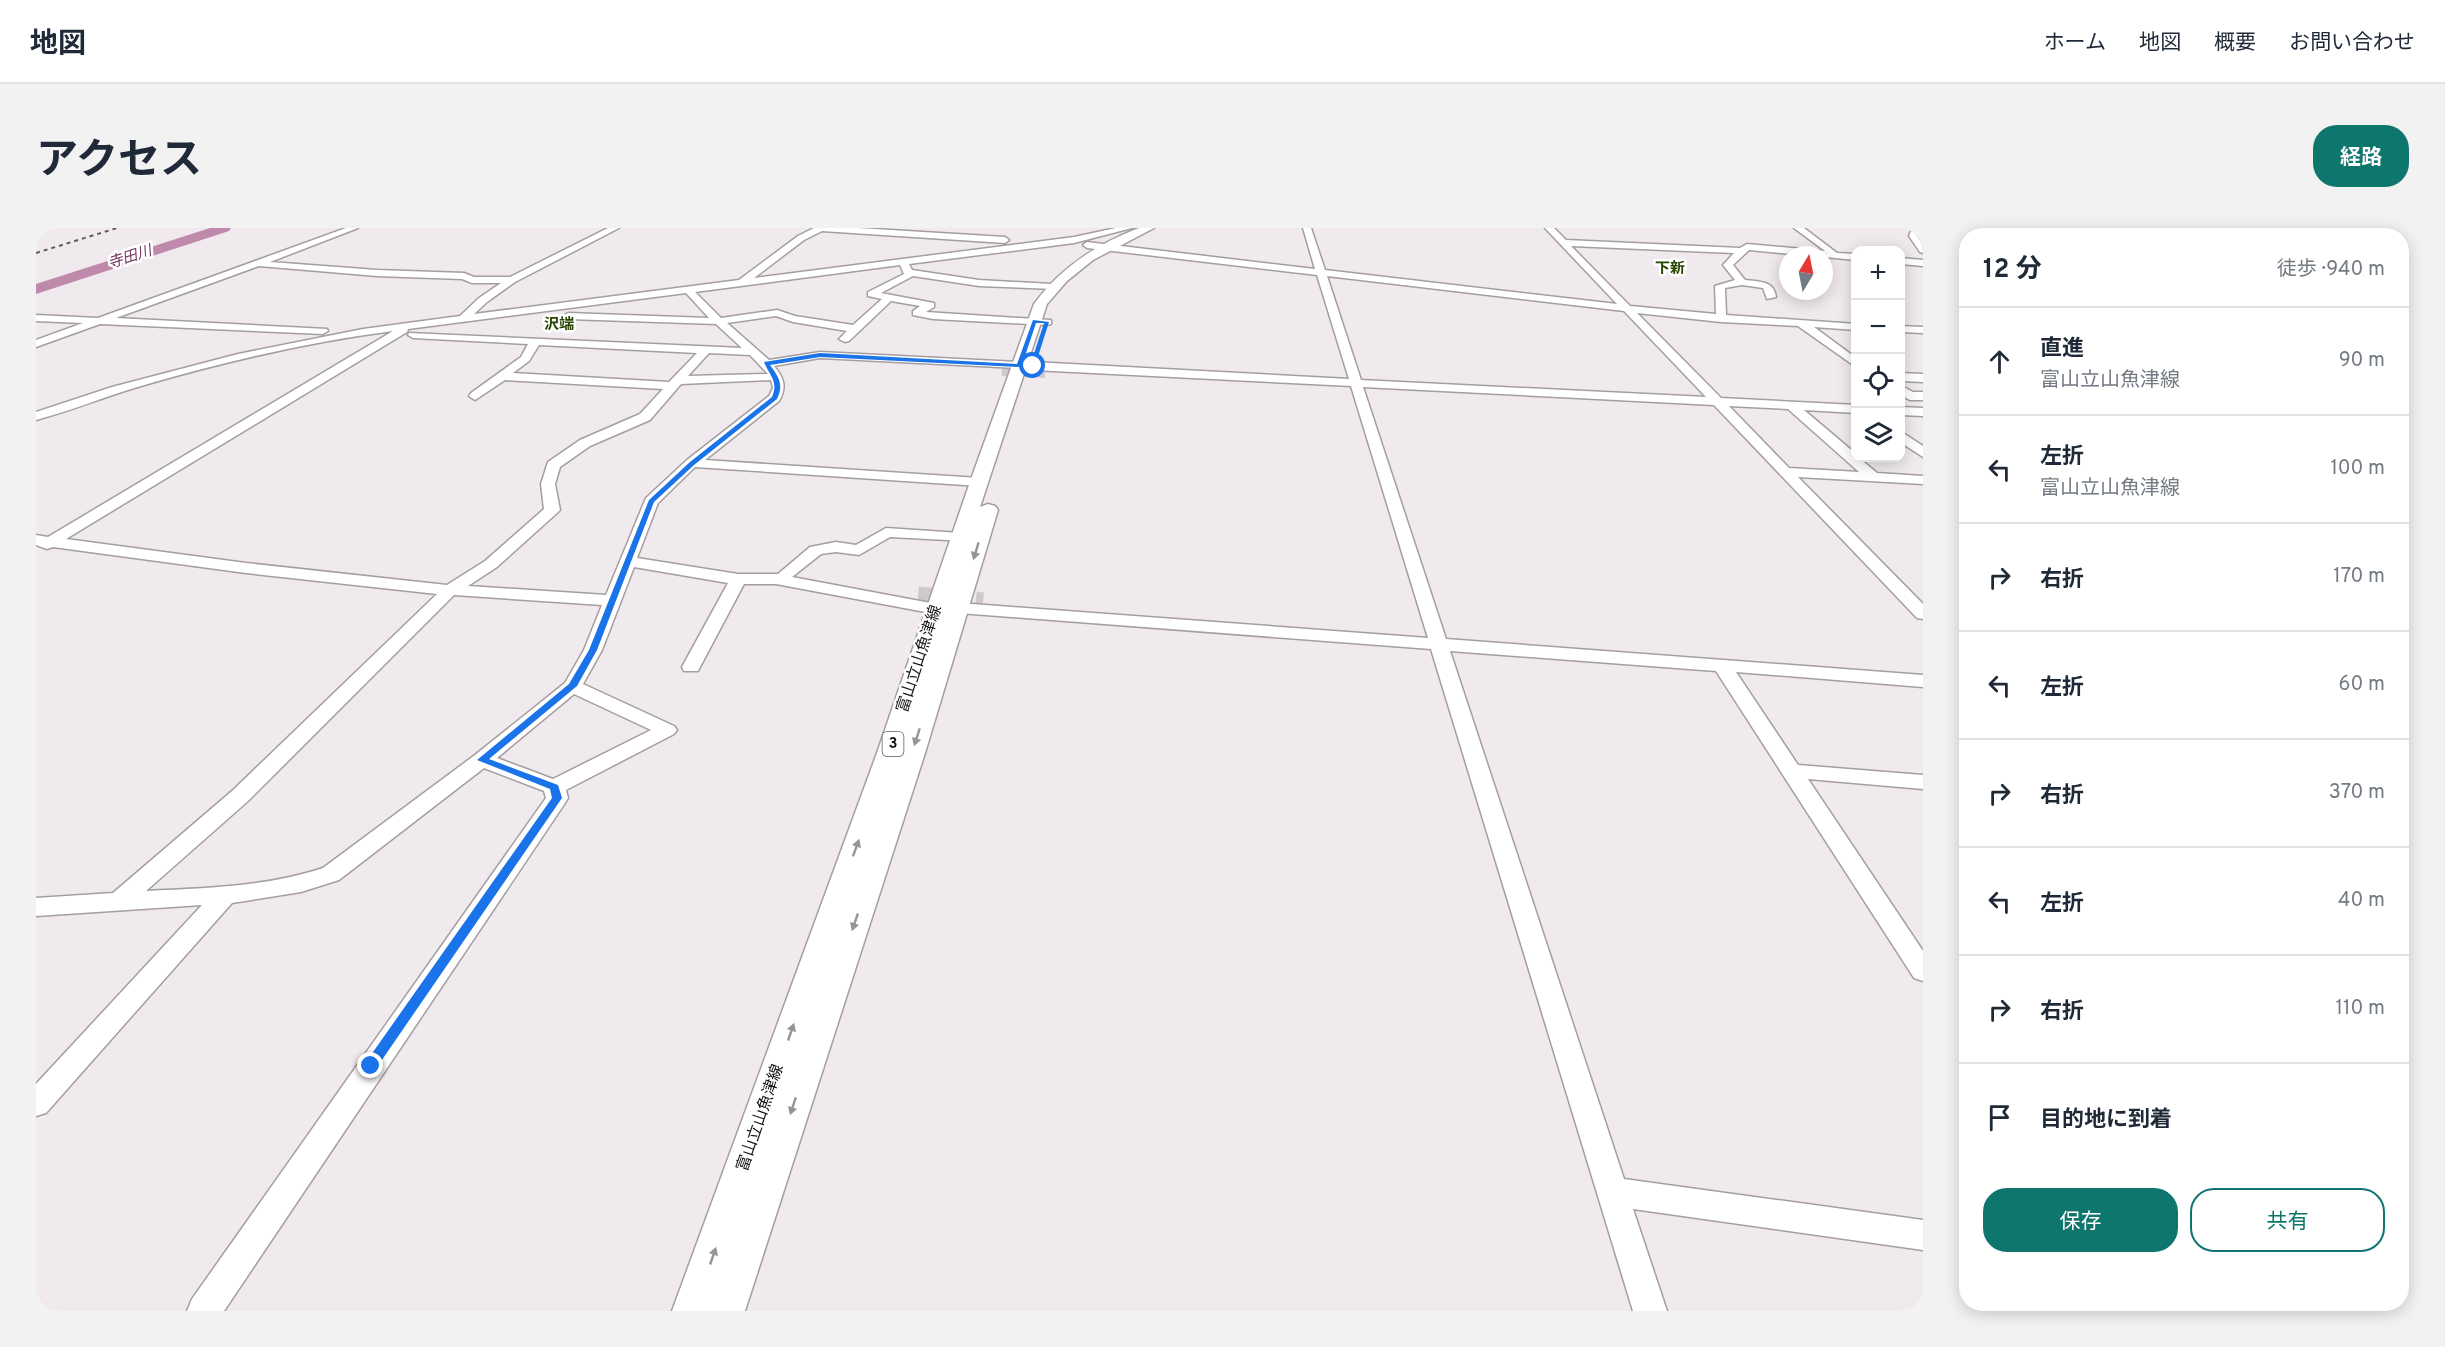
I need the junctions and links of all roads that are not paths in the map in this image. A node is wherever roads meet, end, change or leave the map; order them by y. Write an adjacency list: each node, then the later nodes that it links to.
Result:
1 (354, 228): 22 (street)
2 (615, 228): 27 (street)
3 (820, 228): 12 (street); 29 (street)
4 (1149, 228): 11 (main road, 富山立山魚津線 / 3)
5 (1161, 228): 11 (main road, 富山立山魚津線 / 3)
6 (1307, 228): 25 (street)
7 (1549, 228): 13 (street)
8 (1798, 228): 17 (street)
9 (1916, 228): 14 (street)
10 (1072, 230): 12 (street)
11 (1116, 241): 12 (street); 12 (street); 25 (street); 26 (main road, 富山立山魚津線 / 3); 42 (main road, 富山立山魚津線 / 3)
12 (1048, 243): 16 (street)
13 (1564, 243): 15 (street); 34 (street)
14 (1923, 250)
15 (1742, 251): 17 (street); 28 (street)
16 (967, 254): 19 (street); 21 (street)
17 (1836, 255): 18 (street)
18 (1851, 256)
19 (988, 261)
20 (1905, 261): 23 (street)
21 (903, 262): 24 (street); 31 (street)
22 (256, 263): 27 (street); 40 (street)
23 (1923, 263)
24 (910, 273): 26 (street); 33 (street)
25 (1320, 274): 34 (street); 65 (street)
26 (1056, 279): 42 (main road, 富山立山魚津線 / 3)
27 (512, 280): 38 (street)
28 (1742, 282): 32 (street); 39 (street)
29 (742, 283): 30 (street); 31 (street)
30 (688, 290): 36 (street); 41 (street)
31 (776, 290): 35 (street)
32 (1771, 297)
33 (889, 298): 42 (street); 46 (street)
34 (1626, 309): 39 (street); 69 (street)
35 (777, 313): 41 (street); 46 (street)
36 (502, 314): 38 (street); 41 (street)
37 (36, 318): 40 (street)
38 (463, 319): 44 (street)
39 (1721, 319): 43 (street)
40 (102, 320): 49 (street); 52 (street)
41 (719, 321): 54 (street)
42 (1041, 322): 59 (main road, 富山立山魚津線 / 3)
43 (1802, 324): 45 (street); 57 (street)
44 (409, 326): 49 (street); 50 (street)
45 (1851, 327)
46 (856, 329): 55 (street)
47 (1905, 329): 48 (street)
48 (1923, 330)
49 (363, 332): 75 (street)
50 (396, 334): 51 (street); 84 (street)
51 (533, 337): 53 (street); 60 (street)
52 (36, 344)
53 (706, 350): 54 (street); 64 (street)
54 (751, 352): 58 (street)
55 (820, 355): 56 (street); 58 (street)
56 (901, 360): 59 (street); 59 (street)
57 (1851, 360)
58 (766, 364): 61 (street)
59 (1025, 368): 65 (street); 82 (main road, 富山立山魚津線 / 3); 91 (main road, 富山立山魚津線 / 3, one-way to 91)
60 (502, 376): 64 (street); 67 (street)
61 (776, 376): 64 (street); 78 (street)
62 (1905, 377): 63 (street)
63 (1923, 378)
64 (675, 382): 89 (street)
65 (1356, 383): 69 (street); 94 (street)
66 (1905, 392): 68 (street)
67 (475, 396)
68 (1923, 396)
69 (1718, 402): 71 (street); 79 (street)
70 (1905, 402): 74 (street)
71 (1791, 405): 72 (street); 80 (street)
72 (1851, 409)
73 (1905, 411): 74 (street)
74 (1920, 412)
75 (36, 416)
76 (1905, 439): 77 (street)
77 (1923, 453)
78 (692, 463): 82 (street); 86 (street)
79 (1786, 472): 80 (street); 92 (street)
80 (1873, 477): 81 (street)
81 (1923, 480)
82 (979, 482): 83 (main road, 富山立山魚津線 / 3)
83 (960, 538): 87 (street); 91 (main road, 富山立山魚津線 / 3)
84 (44, 541): 85 (street); 89 (street)
85 (36, 550)
86 (628, 561): 88 (street); 90 (street)
87 (781, 576): 88 (street); 91 (street)
88 (738, 579): 95 (street)
89 (450, 590): 90 (street); 104 (street)
90 (611, 600): 98 (street)
91 (949, 604): 93 (street); 93 (street); 111 (main road, 富山立山魚津線 / 3, one-way to 91); 112 (main road, 富山立山魚津線 / 3, one-way to 112)
92 (1923, 614)
93 (1153, 623): 94 (street)
94 (1438, 645): 96 (street); 108 (street)
95 (691, 667)
96 (1723, 667): 97 (street); 100 (street)
97 (1923, 681)
98 (572, 686): 99 (street); 102 (street)
99 (482, 760): 102 (street); 103 (street)
100 (1792, 771): 101 (street); 106 (street)
101 (1923, 782)
102 (554, 787): 110 (street)
103 (225, 895): 104 (street); 107 (street)
104 (121, 900): 105 (street)
105 (36, 907)
106 (1923, 971)
107 (36, 1104)
108 (1612, 1192): 109 (street); 113 (street)
109 (1923, 1235)
110 (204, 1311)
111 (694, 1311)
112 (723, 1311)
113 (1650, 1311)

